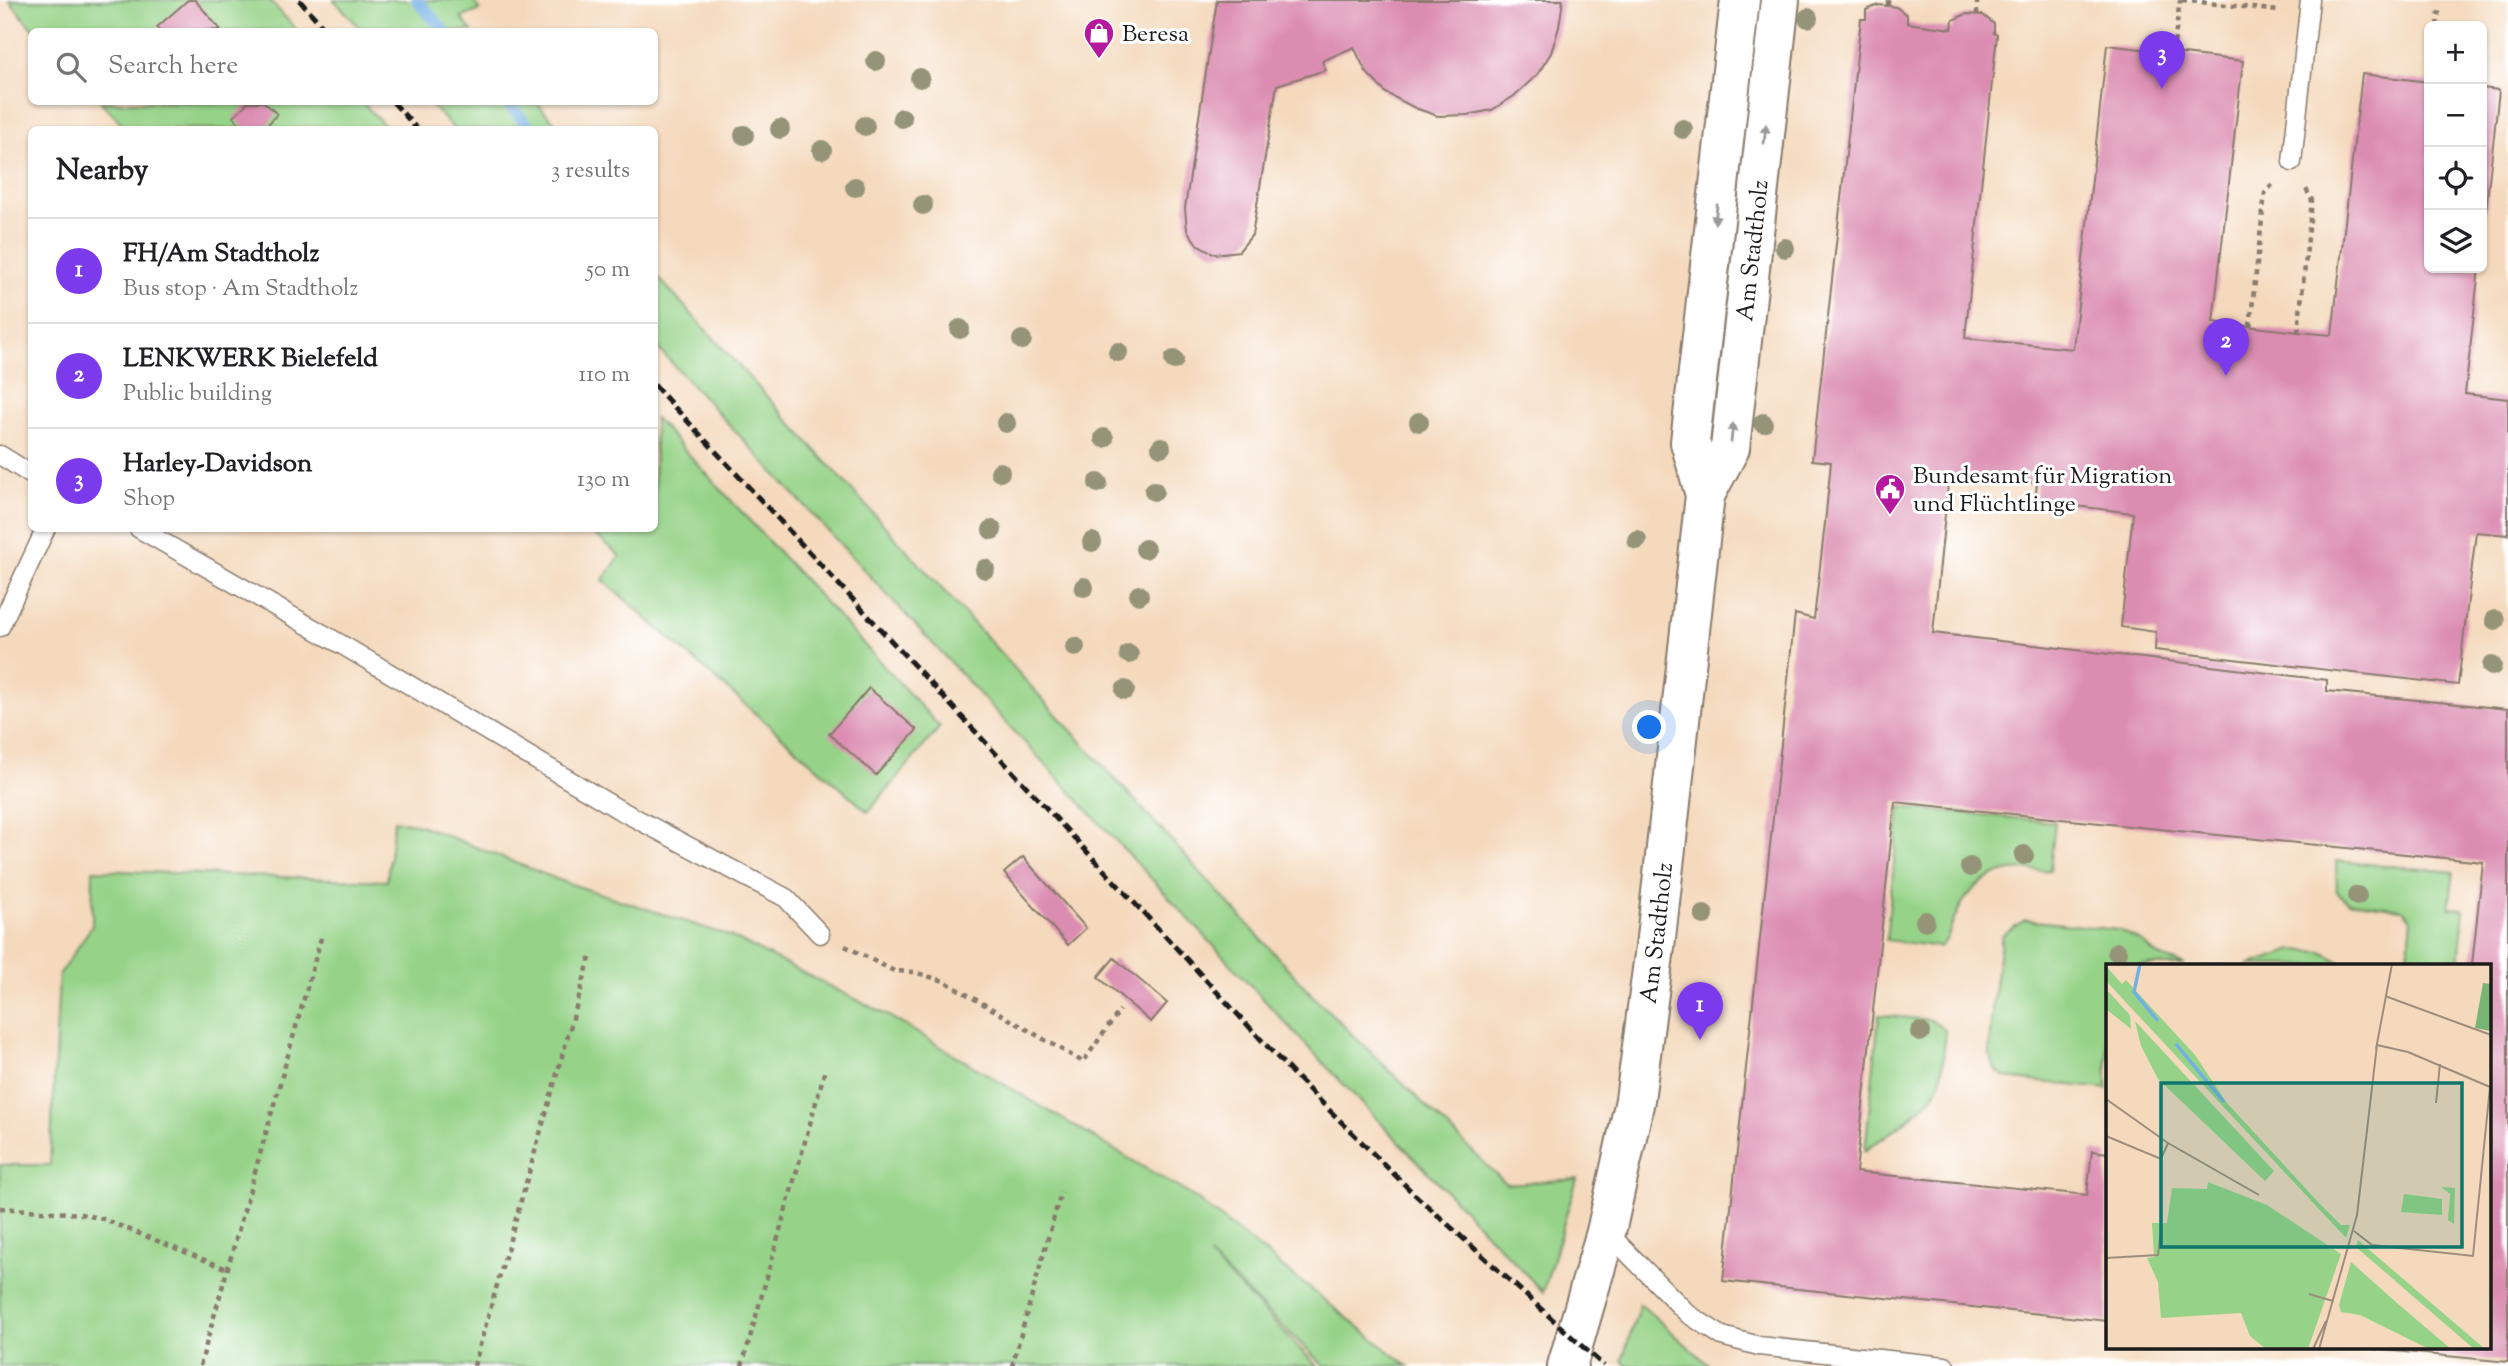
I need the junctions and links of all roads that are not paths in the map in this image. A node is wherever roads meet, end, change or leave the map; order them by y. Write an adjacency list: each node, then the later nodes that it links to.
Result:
1 (1741, 0): 7 (main road, Am Stadtholz, one-way to 7)
2 (1780, 0): 7 (main road, Am Stadtholz, one-way to 2)
3 (2309, 7): 4 (lane)
4 (2292, 162)
5 (0, 455): 6 (lane)
6 (28, 472)
7 (1705, 495): 12 (main road, Am Stadtholz)
8 (44, 532): 10 (lane)
9 (145, 532): 11 (lane)
10 (0, 627)
11 (820, 934)
12 (1606, 1232): 13 (main road, Am Stadtholz); 14 (lane)
13 (1567, 1366)
14 (1945, 1366)

